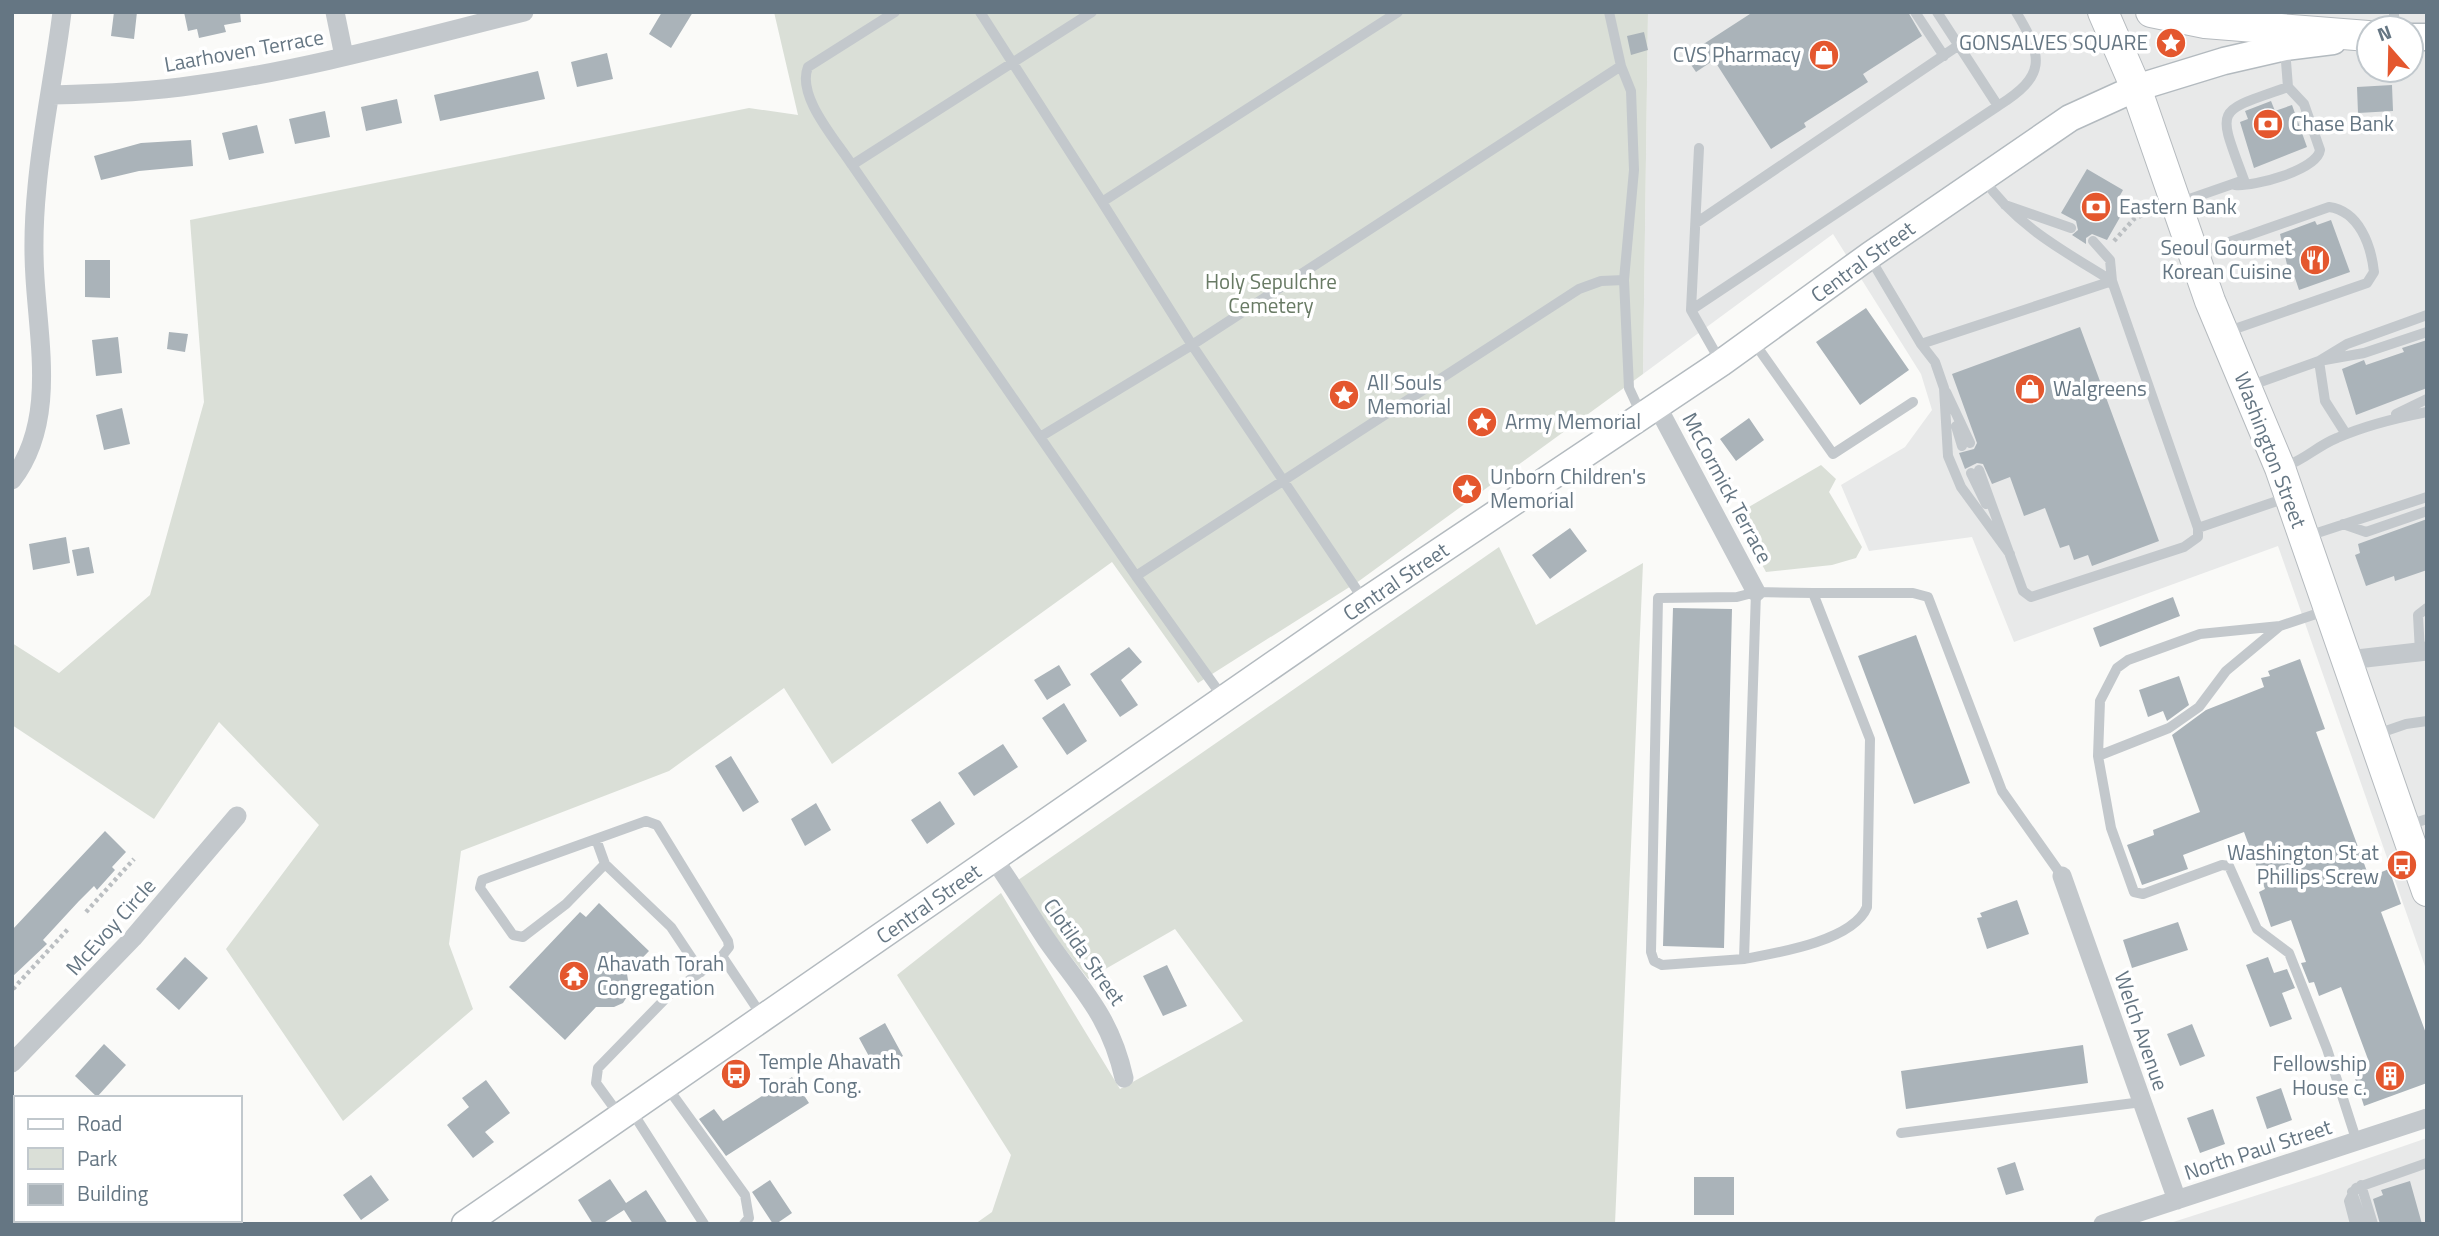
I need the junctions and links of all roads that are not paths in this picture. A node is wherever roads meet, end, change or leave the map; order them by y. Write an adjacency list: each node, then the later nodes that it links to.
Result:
1 (62, 12): 23 (street)
2 (335, 12): 17 (street)
3 (524, 12): 17 (street, Laarhoven Terrace)
4 (895, 12): 26 (lane)
5 (980, 12): 19 (lane)
6 (1092, 12): 19 (lane)
7 (1398, 12): 29 (lane)
8 (1609, 12): 20 (lane)
9 (1915, 12): 18 (lane)
10 (1937, 12): 16 (lane)
11 (2016, 12): 24 (lane)
12 (2103, 12): 22 (main road, Washington Street)
13 (2151, 12): 14 (main road)
14 (2294, 27): 15 (main road); 21 (lane); 22 (main road, Central Street)
15 (2355, 32)
16 (1959, 45): 18 (lane); 24 (lane)
17 (344, 56): 23 (street, Laarhoven Terrace)
18 (1944, 56): 32 (lane)
19 (1013, 62): 26 (lane); 29 (lane)
20 (1621, 66): 37 (lane); 45 (lane)
21 (2288, 87): 28 (lane); 28 (lane)
22 (2136, 88): 27 (main road, Central Street); 31 (main road, Washington Street)
23 (52, 95): 60 (street)
24 (1998, 106): 39 (lane)
25 (1699, 148): 32 (lane)
26 (852, 165): 56 (lane)
27 (1982, 177): 30 (lane); 36 (main road, Central Street)
28 (2232, 185): 31 (lane)
29 (1102, 202): 45 (lane)
30 (2002, 204): 33 (lane); 38 (lane)
31 (2162, 208): 35 (main road, Washington Street)
32 (1696, 223): 39 (lane)
33 (2071, 228)
34 (2093, 241): 38 (lane)
35 (2193, 255): 42 (main road, Washington Street); 42 (lane)
36 (1869, 256): 43 (main road, Central Street); 44 (lane)
37 (1624, 280): 52 (lane); 61 (lane)
38 (2112, 281): 44 (lane); 66 (lane)
39 (1691, 310): 47 (lane)
40 (2427, 316): 46 (lane)
41 (2427, 332): 46 (lane)
42 (2223, 334): 48 (main road, Washington Street)
43 (1753, 341): 47 (main road, Central Street); 51 (lane)
44 (1921, 344): 49 (lane)
45 (1192, 345): 56 (lane); 61 (lane)
46 (2319, 361): 48 (lane); 55 (lane)
47 (1721, 363): 52 (main road, Central Street)
48 (2247, 387): 58 (main road, Washington Street)
49 (1944, 388): 57 (lane); 68 (lane)
50 (2427, 399): 54 (lane)
51 (1913, 402)
52 (1650, 411): 70 (street, McCormick Terrace); 72 (main road, Central Street)
53 (2427, 412): 54 (lane)
54 (2382, 421): 55 (lane)
55 (2346, 434): 58 (lane)
56 (1040, 436): 69 (lane)
57 (1966, 444)
58 (2280, 468): 62 (main road, Washington Street)
59 (1975, 471): 68 (lane)
60 (12, 480)
61 (1283, 480): 69 (lane); 72 (lane)
62 (2290, 497): 66 (lane); 67 (main road, Washington Street)
63 (2427, 497): 65 (lane)
64 (2427, 512): 65 (lane)
65 (2343, 524): 67 (lane)
66 (2198, 528): 68 (lane)
67 (2304, 537): 74 (main road, Washington Street)
68 (2010, 555)
69 (1136, 576): 78 (lane)
70 (1756, 592): 71 (lane); 90 (lane); 90 (lane)
71 (1813, 593): 87 (lane); 90 (lane)
72 (1364, 602): 78 (main road, Central Street)
73 (2427, 608): 76 (lane)
74 (2330, 609): 75 (lane); 77 (main road, Washington Street)
75 (2280, 626): 81 (lane); 81 (lane)
76 (2424, 652): 77 (street)
77 (2348, 660): 80 (main road, Washington Street)
78 (1224, 699): 85 (main road, Central Street)
79 (2427, 721): 80 (lane)
80 (2372, 736): 83 (main road, Washington Street)
81 (2098, 756): 100 (lane)
82 (237, 816): 93 (street, McEvoy Circle)
83 (2415, 823): 88 (main road, Washington Street)
84 (596, 839): 86 (lane); 86 (lane); 89 (lane)
85 (993, 858): 92 (main road, Central Street); 94 (street, Clotilda Street)
86 (605, 864): 91 (lane)
87 (2062, 876): 96 (street, Welch Avenue)
88 (2426, 884)
89 (722, 956): 91 (lane); 92 (lane)
90 (1744, 959)
91 (701, 972): 97 (lane)
92 (765, 1019): 95 (main road, Central Street)
93 (12, 1063)
94 (1124, 1078)
95 (666, 1086): 97 (main road, Central Street); 106 (lane)
96 (2142, 1102): 99 (lane); 103 (street, Welch Avenue)
97 (626, 1113): 104 (main road, Central Street); 105 (lane)
98 (2427, 1118): 100 (street, North Paul Street)
99 (1901, 1133)
100 (2357, 1142): 103 (street, North Paul Street)
101 (2427, 1163): 102 (lane)
102 (2357, 1189): 108 (lane); 109 (lane); 110 (lane)
103 (2177, 1200): 107 (street, North Paul Street)
104 (465, 1224)
105 (704, 1224)
106 (744, 1224)
107 (2103, 1224)
108 (2355, 1224)
109 (2362, 1224)
110 (2373, 1224)

